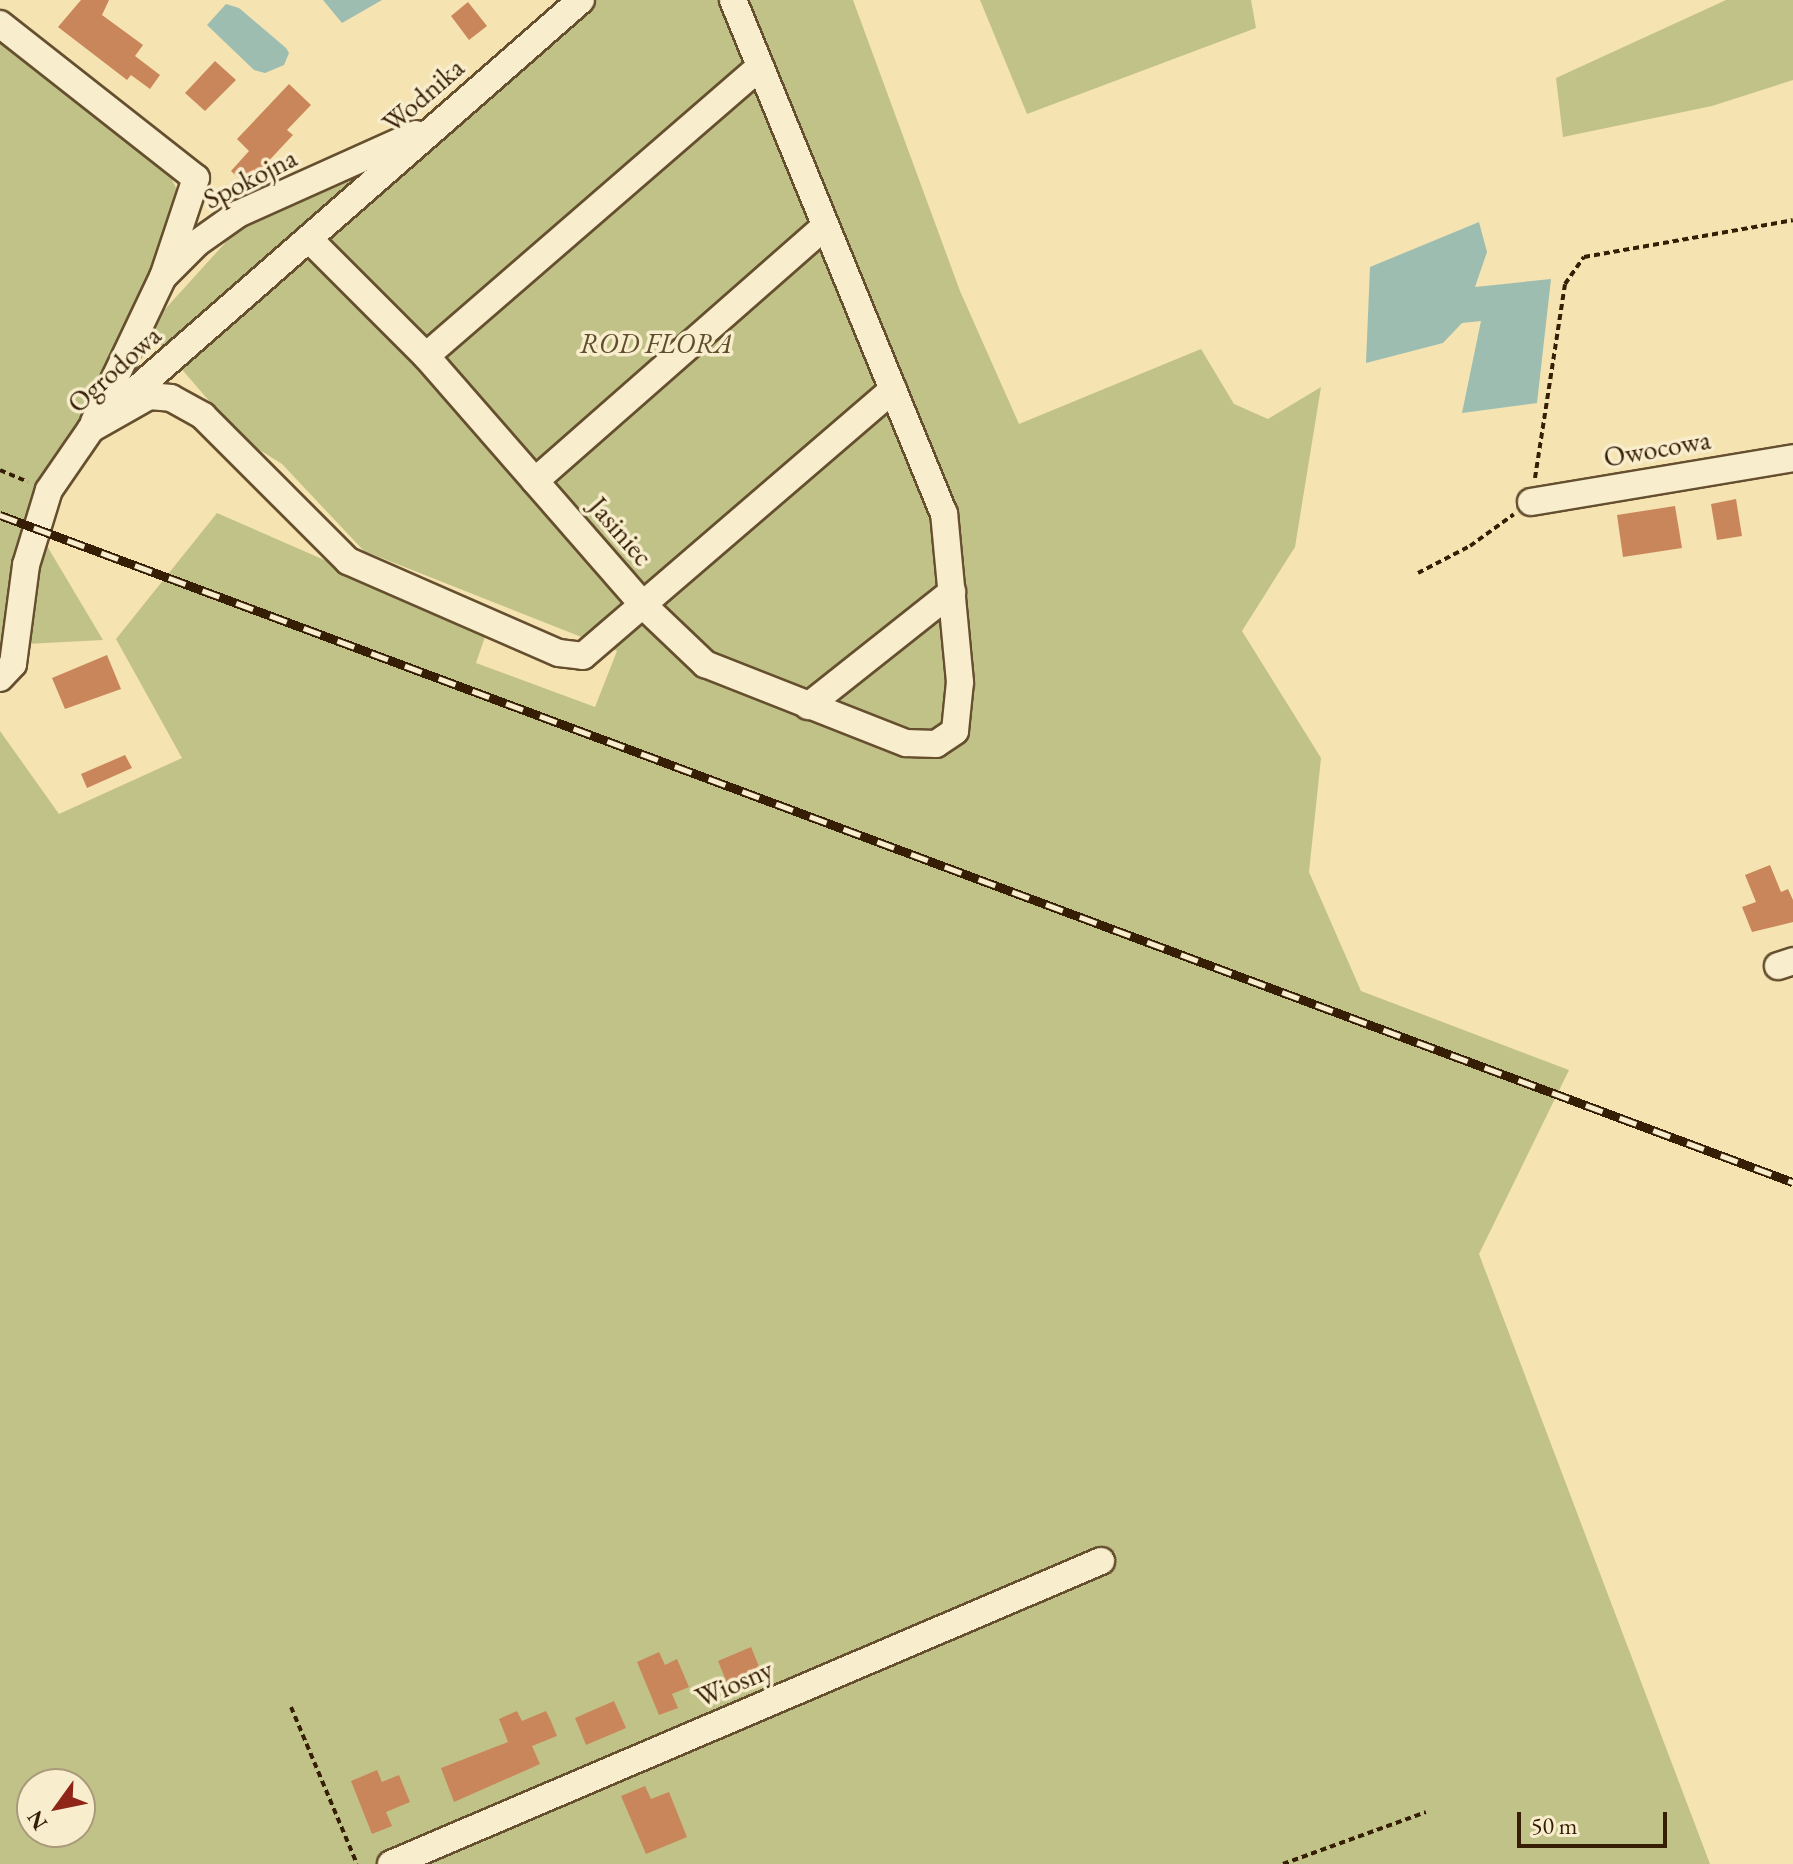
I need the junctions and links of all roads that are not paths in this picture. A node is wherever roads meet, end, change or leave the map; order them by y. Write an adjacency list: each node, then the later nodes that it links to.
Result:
1 (581, 0): 5 (street, Wodnika)
2 (733, 0): 4 (street)
3 (0, 24): 8 (street, Spokojna)
4 (760, 67): 6 (street); 9 (street)
5 (438, 124): 7 (street, Wodnika); 8 (street, Spokojna)
6 (825, 226): 10 (street); 13 (street)
7 (310, 240): 9 (street, Jasiniec); 11 (street, Ogrodowa)
8 (163, 277): 11 (street)
9 (426, 356): 13 (street, Jasiniec)
10 (893, 389): 15 (street); 16 (street)
11 (91, 429): 16 (street); 17 (street, Ogrodowa)
12 (1793, 458): 14 (street, Owocowa)
13 (535, 481): 16 (street, Jasiniec)
14 (1531, 502)
15 (952, 592): 18 (street); 18 (street, Jasiniec)
16 (643, 605): 18 (street, Jasiniec)
17 (0, 678)
18 (808, 706)
19 (1101, 1561): 20 (street, Wiosny)
20 (391, 1864)

